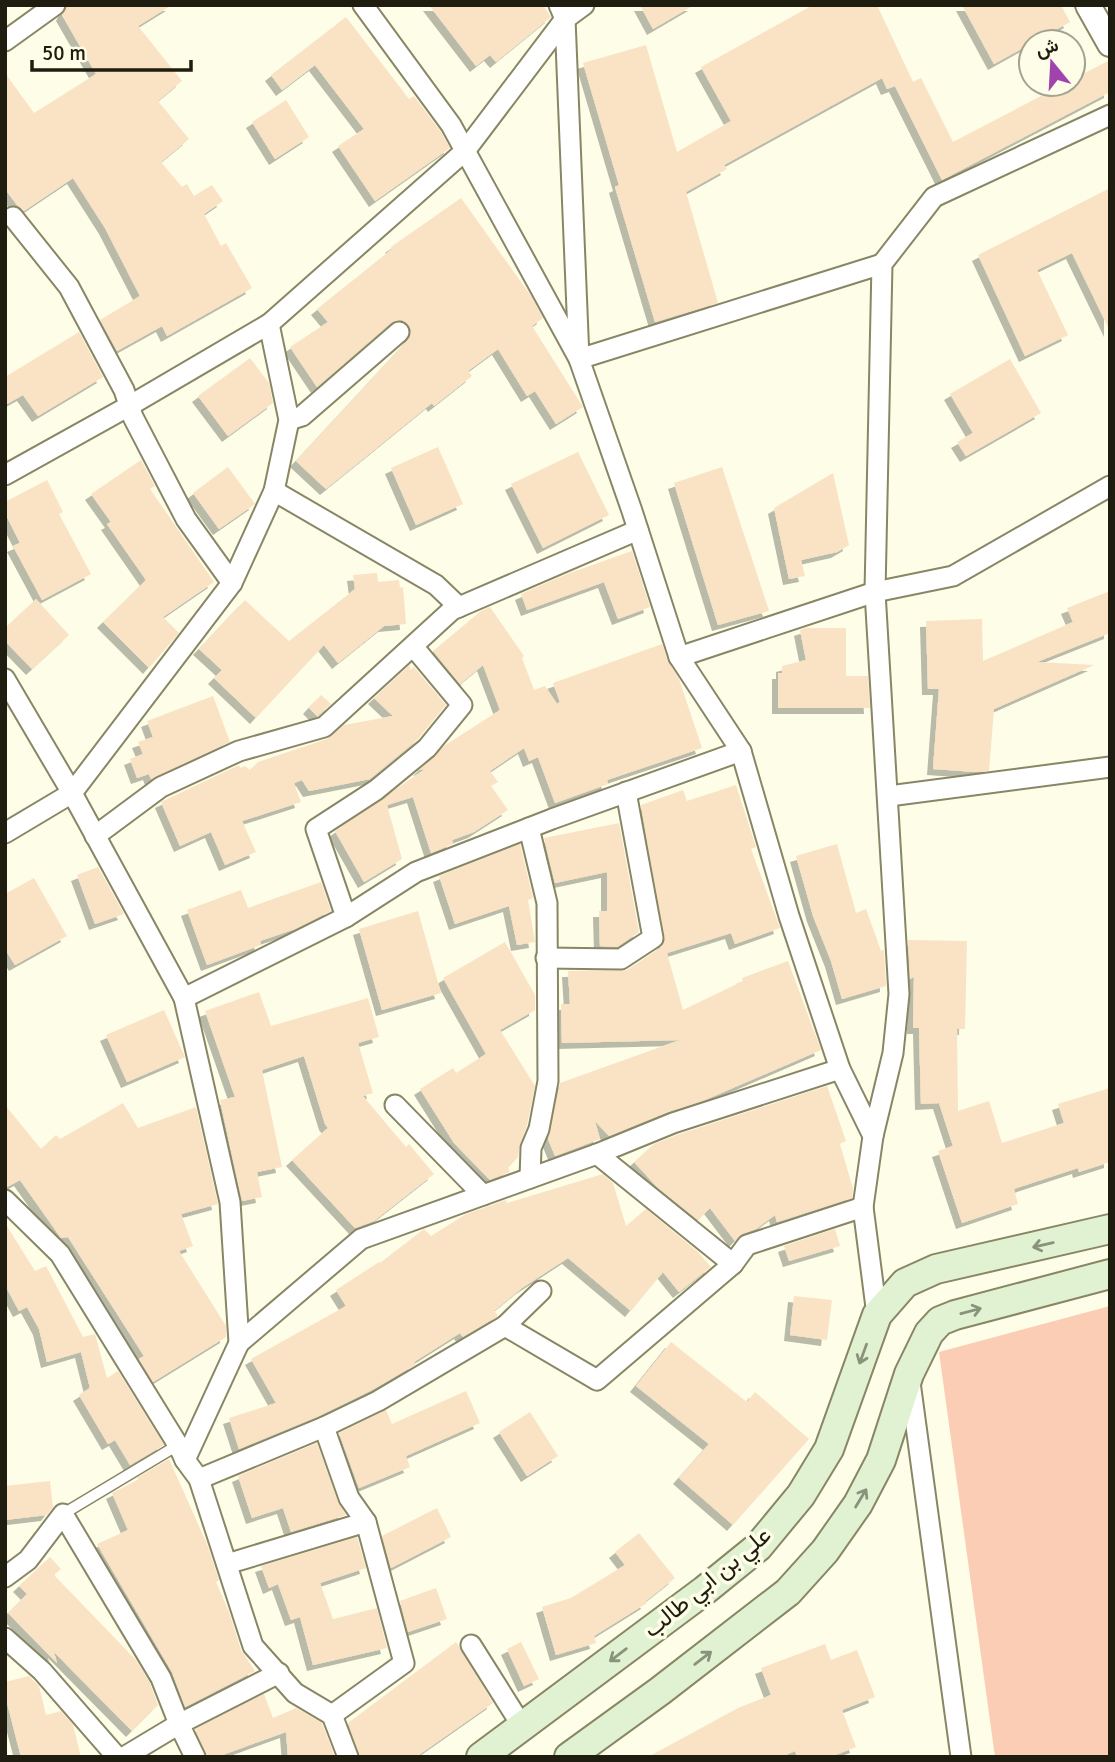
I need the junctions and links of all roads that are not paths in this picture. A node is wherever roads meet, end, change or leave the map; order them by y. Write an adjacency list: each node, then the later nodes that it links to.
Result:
1 (55, 5): 6 (street)
2 (363, 5): 9 (street)
3 (584, 5): 5 (street)
4 (1088, 5): 7 (street)
5 (562, 12): 9 (street); 14 (street)
6 (5, 41)
7 (1110, 44)
8 (1110, 115): 11 (street)
9 (465, 151): 12 (street); 14 (street)
10 (13, 217): 15 (street)
11 (882, 264): 14 (street); 22 (street)
12 (269, 324): 15 (street); 16 (street)
13 (399, 332): 16 (street)
14 (579, 359): 20 (street)
15 (130, 406): 17 (street); 21 (street)
16 (289, 420): 19 (street)
17 (5, 475)
18 (1110, 486): 22 (street)
19 (274, 491): 21 (street); 23 (street)
20 (638, 530): 23 (street); 25 (street)
21 (232, 583): 30 (street)
22 (875, 592): 25 (street); 31 (street)
23 (459, 607): 34 (street)
24 (417, 651): 35 (street)
25 (679, 657): 27 (street)
26 (5, 679): 30 (street)
27 (741, 751): 29 (street); 38 (street)
28 (1110, 767): 31 (street)
29 (626, 792): 32 (street); 36 (street)
30 (72, 793): 33 (street); 34 (street)
31 (889, 796): 40 (street)
32 (530, 828): 35 (street); 36 (street)
33 (5, 833)
34 (95, 836): 37 (street)
35 (346, 917): 37 (street)
36 (546, 958): 42 (street)
37 (184, 998): 52 (street)
38 (840, 1069): 40 (street); 41 (street)
39 (395, 1105): 43 (street)
40 (873, 1136): 45 (street)
41 (597, 1154): 42 (street); 47 (street)
42 (530, 1178): 43 (street)
43 (482, 1195): 52 (street)
44 (5, 1200): 55 (street)
45 (863, 1207): 47 (street); 50 (street)
46 (1110, 1229): 50 (main road, علي بن ابي طالب, one-way to 50)
47 (733, 1264): 51 (street)
48 (1110, 1274): 53 (main road, one-way to 48)
49 (541, 1291): 51 (street)
50 (877, 1315): 66 (main road, علي بن ابي طالب, one-way to 66)
51 (505, 1326): 54 (street)
52 (239, 1343): 55 (street)
53 (909, 1374): 72 (main road, one-way to 53); 73 (street)
54 (324, 1427): 56 (street); 58 (street)
55 (182, 1452): 56 (street); 57 (lane)
56 (199, 1479): 59 (street)
57 (63, 1514): 60 (street); 65 (street)
58 (366, 1522): 59 (street); 64 (street)
59 (227, 1564): 63 (street)
60 (5, 1577)
61 (5, 1638): 67 (street)
62 (471, 1645): 66 (street)
63 (279, 1673): 64 (street); 65 (street)
64 (332, 1715): 70 (street)
65 (178, 1724): 68 (street); 69 (street)
66 (522, 1726): 71 (main road, علي بن ابي طالب)
67 (117, 1757)
68 (124, 1757)
69 (195, 1757)
70 (348, 1757)
71 (481, 1757)
72 (569, 1757)
73 (961, 1757)

